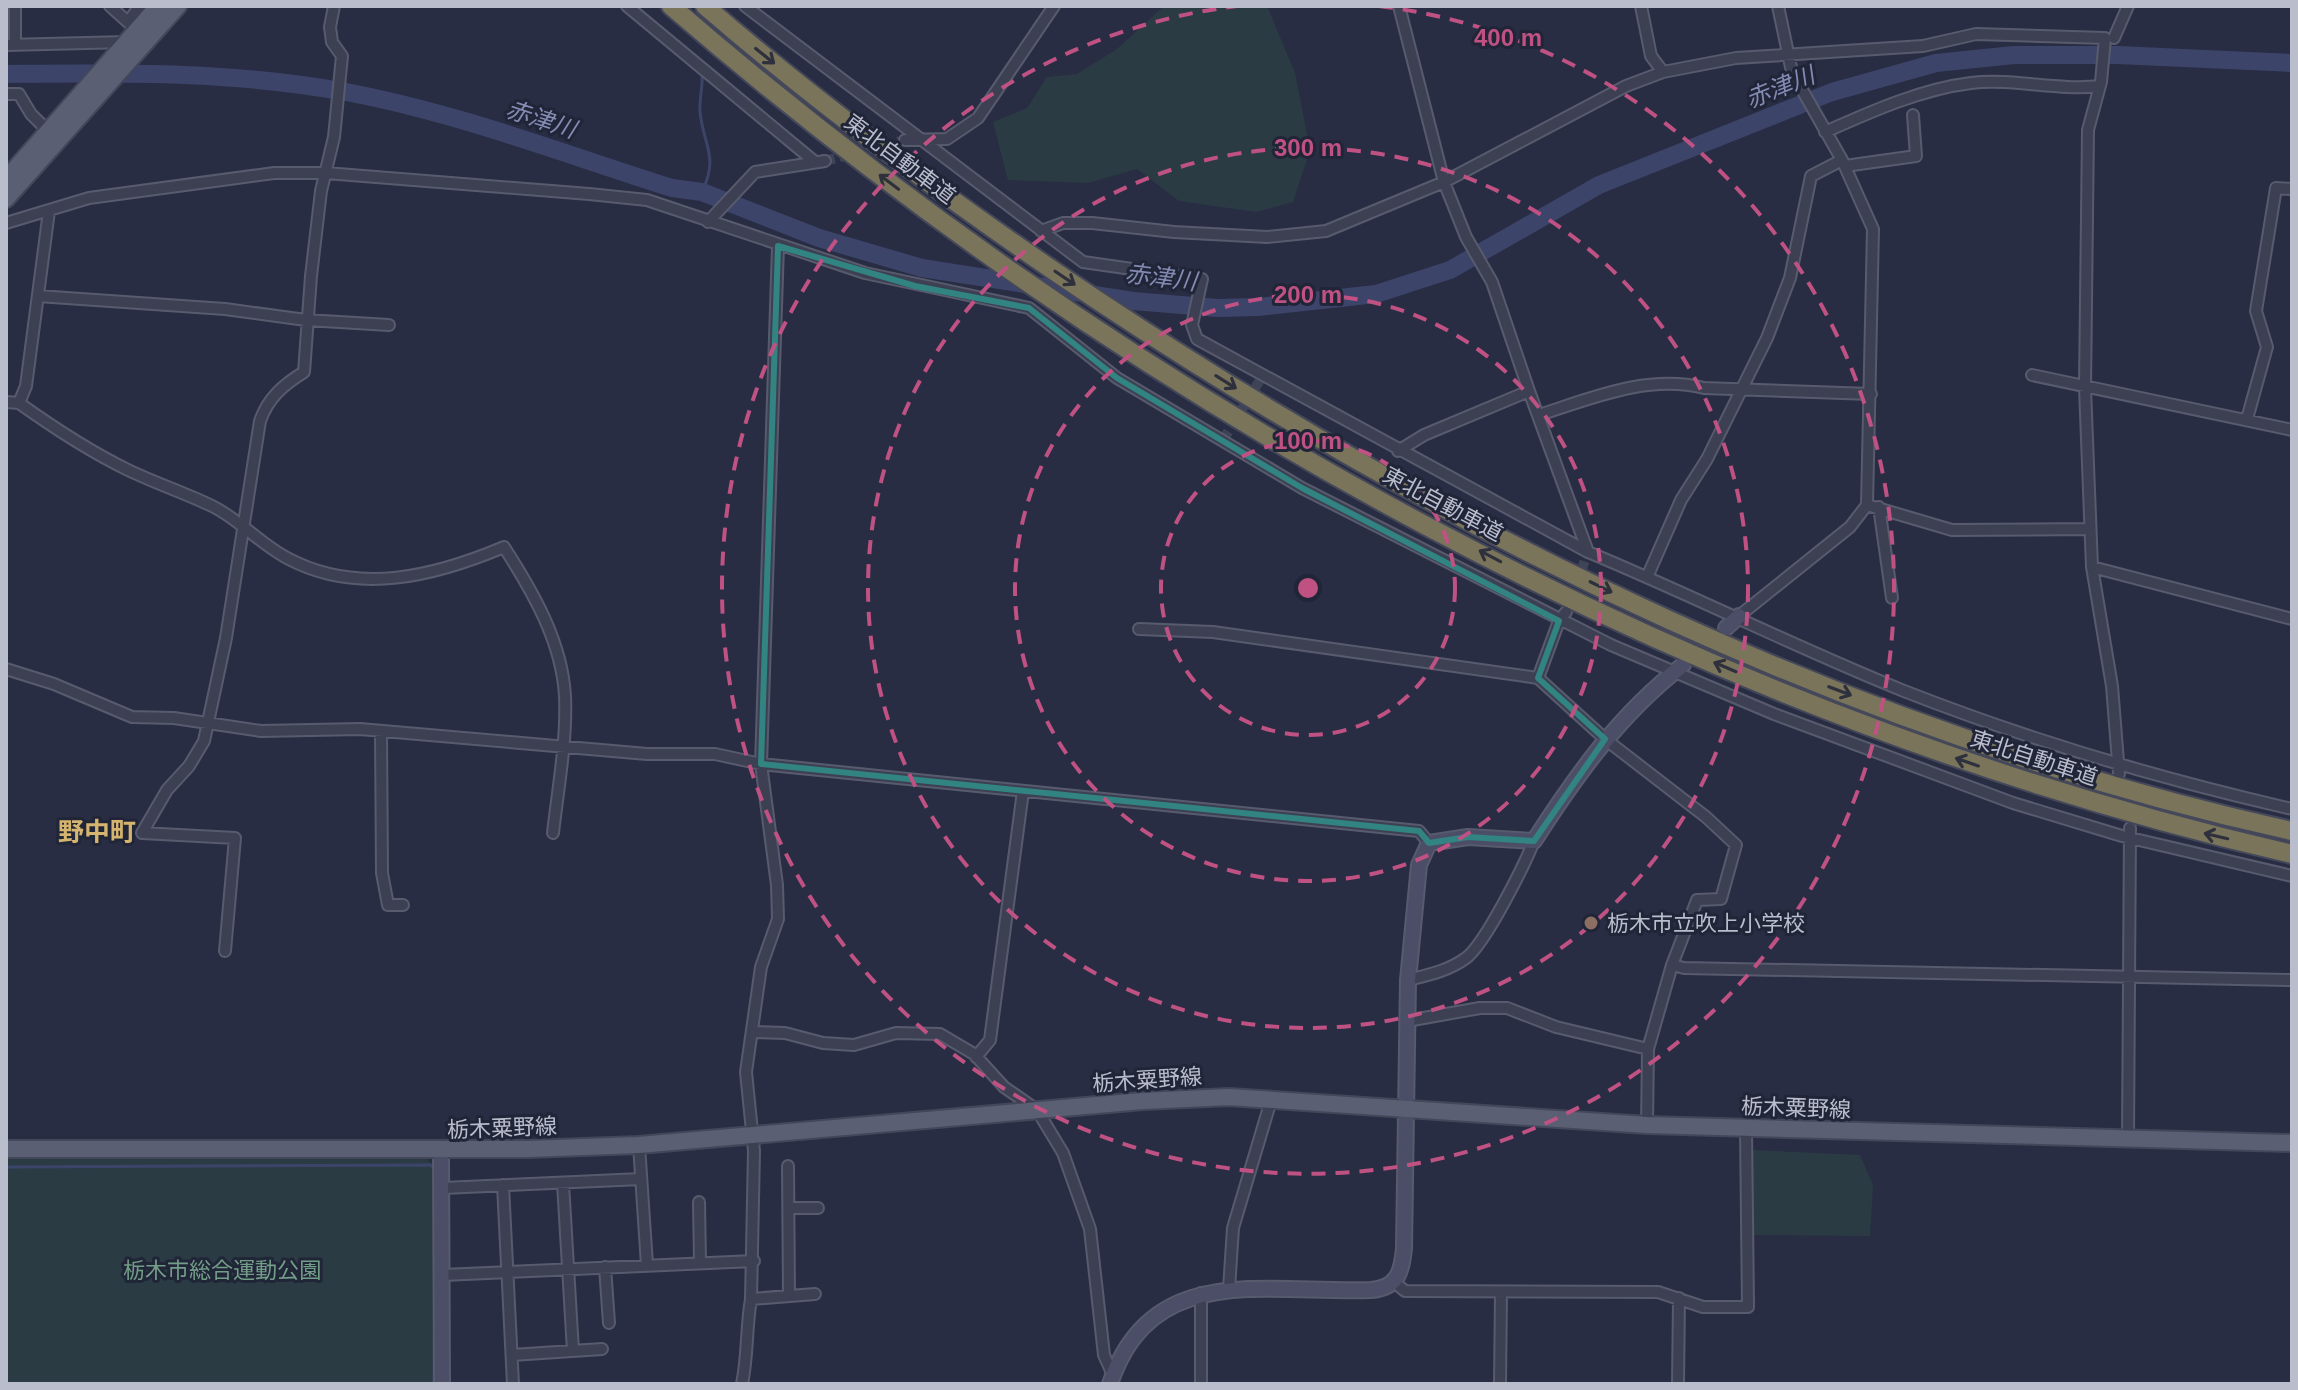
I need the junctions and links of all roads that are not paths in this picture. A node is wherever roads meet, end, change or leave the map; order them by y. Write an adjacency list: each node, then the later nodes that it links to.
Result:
1 (15, 6): 18 (street)
2 (110, 6): 16 (street)
3 (140, 6): 16 (street)
4 (158, 6): 16 (main road)
5 (178, 6): 16 (main road)
6 (334, 6): 28 (street)
7 (627, 6): 34 (street)
8 (671, 6): 81 (highway, 東北自動車道, one-way to 8)
9 (705, 6): 76 (highway, 東北自動車道, one-way to 76)
10 (745, 6): 26 (street)
11 (1054, 6): 26 (street)
12 (1399, 6): 30 (street)
13 (1641, 6): 20 (street)
14 (1778, 6): 19 (street)
15 (2128, 6): 17 (street)
16 (133, 39): 18 (street); 25 (main road); 32 (main road)
17 (2109, 41): 19 (street); 21 (street)
18 (10, 45)
19 (1786, 56): 20 (street); 24 (street)
20 (1663, 72): 30 (street)
21 (2101, 84): 24 (street); 43 (street)
22 (6, 94): 25 (street)
23 (1913, 115): 27 (street)
24 (1823, 129): 27 (street)
25 (48, 131): 29 (main road)
26 (910, 139): 36 (street)
27 (1844, 163): 42 (street); 45 (street)
28 (326, 173): 33 (street); 34 (street); 39 (street)
29 (6, 179)
30 (1444, 182): 36 (street); 44 (street)
31 (2292, 189): 49 (street)
32 (6, 199)
33 (49, 211): 35 (street); 38 (street)
34 (708, 222): 37 (street)
35 (6, 223)
36 (1041, 231): 51 (street)
37 (778, 246): 61 (street); 72 (street)
38 (38, 296): 39 (street); 47 (street)
39 (306, 320): 40 (street); 54 (street)
40 (389, 325)
41 (2032, 375): 43 (street)
42 (1742, 387): 45 (street); 48 (street); 58 (street)
43 (2085, 388): 49 (street); 55 (street)
44 (1529, 391): 48 (street); 51 (street)
45 (1871, 394): 52 (street)
46 (6, 402): 47 (street)
47 (19, 403): 54 (street)
48 (1539, 415): 56 (street)
49 (2247, 419): 50 (street)
50 (2292, 430)
51 (1398, 451): 56 (street)
52 (1867, 505): 53 (street); 60 (street)
53 (1879, 507): 55 (street); 59 (street)
54 (244, 528): 68 (street); 71 (street)
55 (2090, 529): 57 (street)
56 (1588, 552): 58 (street)
57 (2092, 567): 62 (street); 73 (street)
58 (1648, 575): 60 (street)
59 (1892, 598)
60 (1739, 616): 63 (street); 73 (street)
61 (1562, 617): 65 (street); 67 (street)
62 (2292, 619)
63 (1726, 628)
64 (1139, 629): 67 (street)
65 (1678, 668): 70 (street); 78 (street)
66 (6, 669): 68 (street)
67 (1538, 678): 70 (street)
68 (209, 722): 69 (street); 84 (street)
69 (381, 731): 71 (street); 83 (street)
70 (1605, 739): 79 (street); 85 (street)
71 (563, 748): 72 (street); 77 (street)
72 (761, 764): 74 (street); 90 (street)
73 (2118, 768): 75 (street)
74 (1023, 791): 80 (street); 92 (street)
75 (2292, 809)
76 (2292, 831)
77 (553, 833)
78 (2131, 833): 82 (street); 86 (street)
79 (1534, 841): 80 (street); 87 (street)
80 (1429, 843): 87 (street)
81 (2292, 854)
82 (2292, 876)
83 (403, 905)
84 (225, 951)
85 (1672, 965): 86 (street); 91 (street)
86 (2131, 977): 88 (street); 99 (street)
87 (1408, 980): 89 (street)
88 (2292, 980)
89 (1407, 1021): 91 (street); 94 (street)
90 (752, 1032): 92 (street); 98 (street)
91 (1648, 1049): 96 (street)
92 (976, 1057): 95 (street)
93 (1272, 1097): 94 (main road, 栃木粟野線); 95 (main road, 栃木粟野線); 120 (street)
94 (1404, 1107): 96 (main road, 栃木粟野線); 119 (street)
95 (1037, 1110): 98 (main road, 栃木粟野線); 131 (street)
96 (1647, 1125): 97 (main road, 栃木粟野線)
97 (1746, 1129): 99 (main road, 栃木粟野線); 125 (street)
98 (751, 1135): 101 (main road, 栃木粟野線); 112 (street)
99 (2128, 1139): 100 (main road, 栃木粟野線)
100 (2292, 1143)
101 (639, 1145): 103 (main road, 栃木粟野線); 105 (street)
102 (6, 1149): 103 (main road, 栃木粟野線)
103 (441, 1152): 108 (street)
104 (788, 1166): 110 (street)
105 (641, 1179): 106 (street); 114 (street)
106 (563, 1183): 107 (street); 116 (street)
107 (503, 1185): 108 (street); 117 (street)
108 (443, 1188): 118 (street)
109 (699, 1202): 113 (street)
110 (789, 1208): 111 (street); 124 (street)
111 (818, 1208)
112 (754, 1261): 113 (street); 126 (street)
113 (700, 1263): 114 (street)
114 (647, 1265): 115 (street)
115 (605, 1267): 116 (street); 127 (street)
116 (569, 1269): 117 (street); 129 (street)
117 (510, 1271): 118 (street); 130 (street)
118 (443, 1275): 132 (street)
119 (1394, 1282): 120 (street); 122 (street)
120 (1229, 1289): 121 (street)
121 (1201, 1293): 131 (street); 135 (street)
122 (1501, 1293): 125 (street); 136 (street)
123 (815, 1294): 124 (street)
124 (789, 1296): 126 (street)
125 (1679, 1298): 137 (street)
126 (751, 1299): 134 (street)
127 (609, 1323)
128 (602, 1349): 129 (street)
129 (573, 1351): 130 (street)
130 (512, 1355): 133 (street)
131 (1111, 1380)
132 (442, 1384)
133 (513, 1384)
134 (742, 1384)
135 (1201, 1384)
136 (1500, 1384)
137 (1678, 1384)

